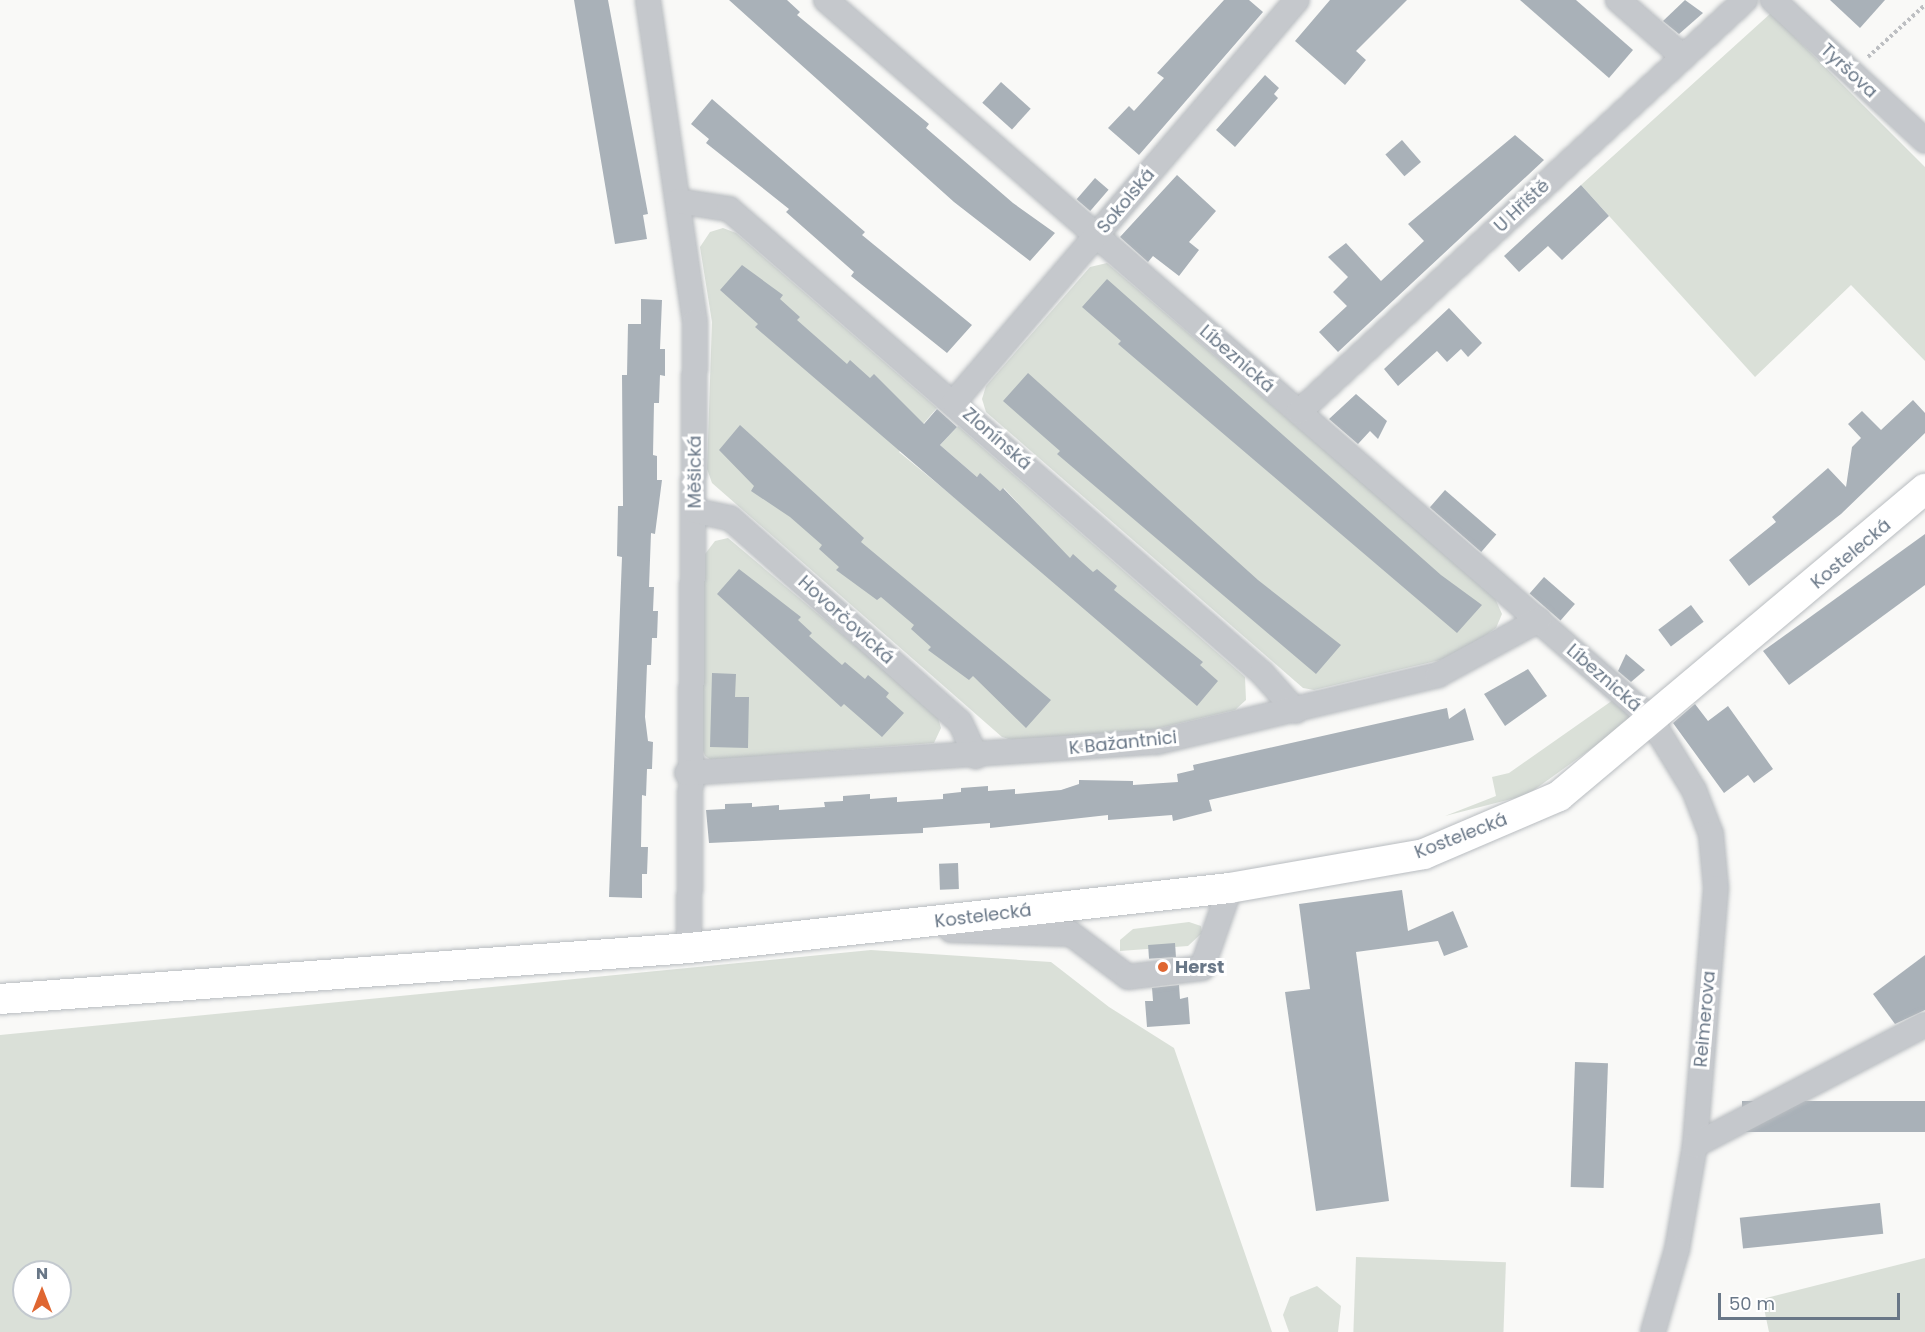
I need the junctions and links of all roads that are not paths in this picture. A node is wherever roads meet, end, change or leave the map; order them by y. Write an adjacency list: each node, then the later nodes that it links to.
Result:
1 (648, 0): 9 (street, Měšická)
2 (826, 0): 10 (street, Líbeznická)
3 (1298, 0): 10 (street, Sokolská)
4 (1618, 0): 7 (street)
5 (1745, 0): 7 (street, U Hřiště)
6 (1773, 0): 8 (street, Tyršova)
7 (1683, 57): 12 (street, U Hřiště)
8 (1925, 141)
9 (678, 201): 11 (street, Zlonínská); 14 (street, Měšická)
10 (1096, 237): 11 (street, Sokolská); 12 (street, Líbeznická)
11 (954, 402): 16 (street, Zlonínská)
12 (1299, 412): 15 (street, Líbeznická)
13 (1925, 489): 17 (main road, Kostelecká)
14 (696, 511): 18 (street, Hovorčovická); 19 (street, Měšická)
15 (1539, 620): 16 (street, K Bažantnici); 17 (street, Líbeznická)
16 (1296, 711): 18 (street, K Bažantnici)
17 (1650, 718): 20 (main road, Kostelecká); 27 (street, Reimerova)
18 (976, 756): 19 (street, K Bažantnici)
19 (687, 773): 24 (street, Měšická)
20 (1230, 888): 21 (main road, Kostelecká); 23 (street)
21 (1102, 903): 22 (main road, Kostelecká); 23 (street)
22 (885, 927): 23 (street); 24 (main road, Kostelecká)
23 (1071, 934)
24 (689, 948): 25 (main road, Kostelecká)
25 (0, 999)
26 (1925, 1025): 27 (street)
27 (1695, 1145): 28 (street, Reimerova)
28 (1653, 1332)

